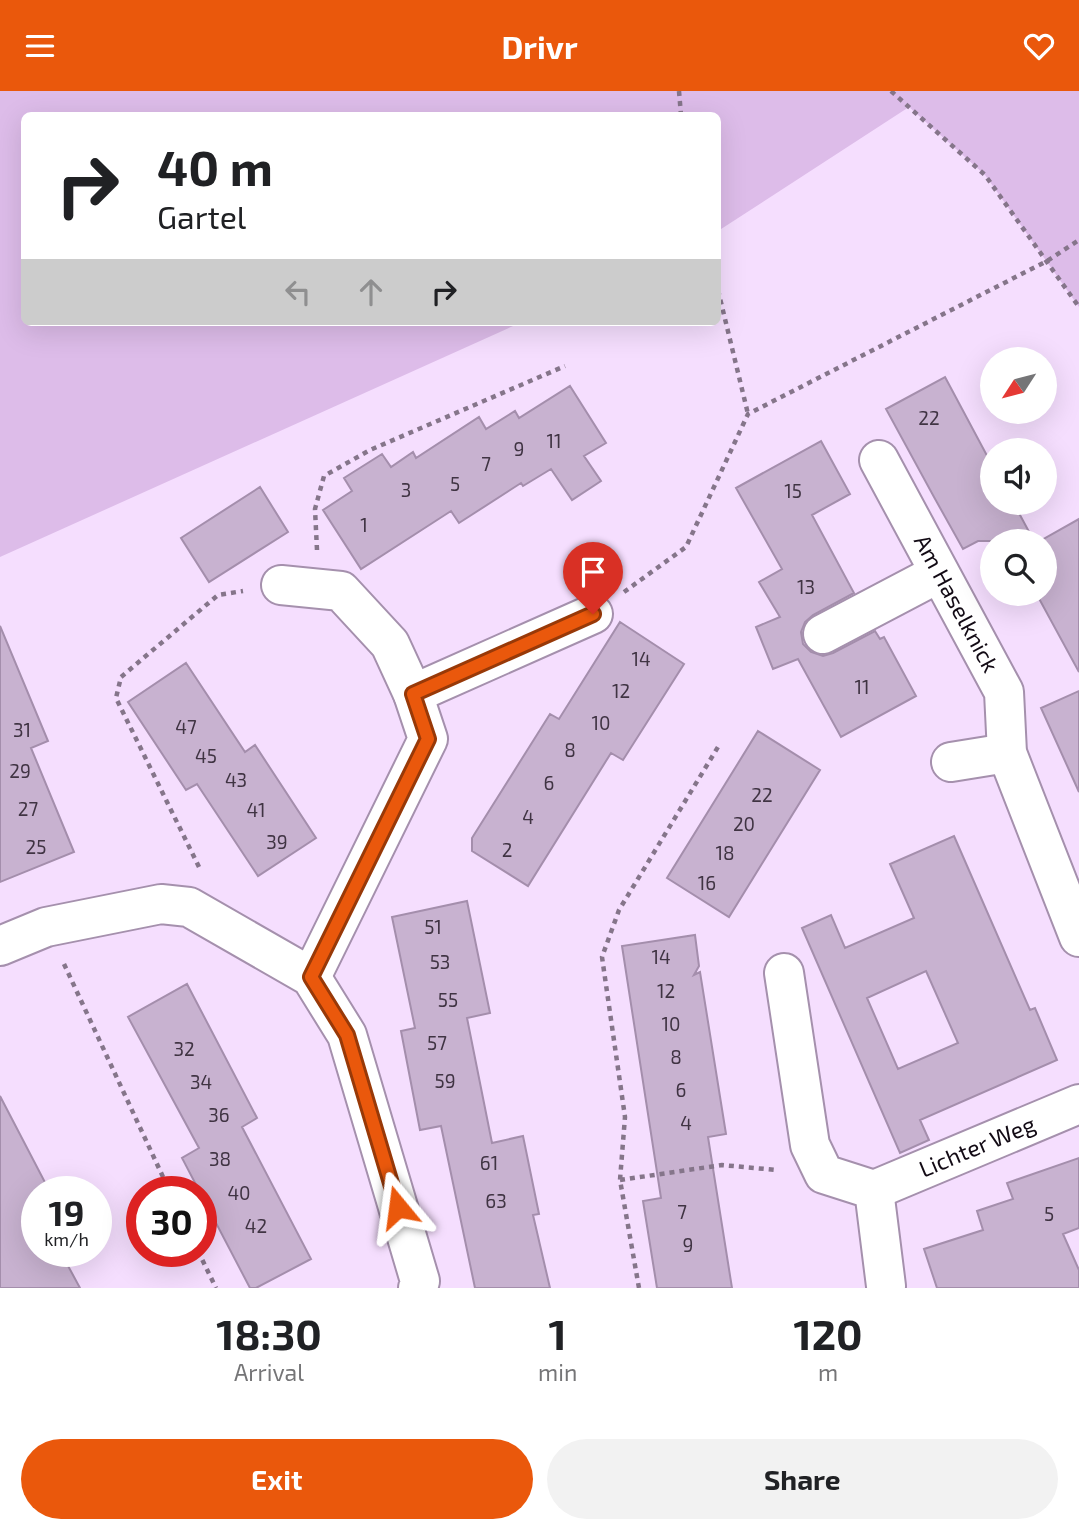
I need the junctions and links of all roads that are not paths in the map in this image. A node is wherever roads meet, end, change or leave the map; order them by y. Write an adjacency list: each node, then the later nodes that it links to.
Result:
1 (879, 460): 2 (street, Am Haselknick)
2 (939, 573): 5 (street); 7 (street, Am Haselknick)
3 (281, 585): 6 (street)
4 (593, 614): 6 (street)
5 (822, 634)
6 (413, 694): 12 (street)
7 (1007, 753): 8 (street); 9 (street, Am Haselknick)
8 (951, 762)
9 (1079, 937)
10 (0, 946): 12 (street)
11 (784, 973): 14 (street)
12 (311, 977): 16 (street)
13 (1079, 1104): 14 (street, Lichter Weg)
14 (874, 1190): 15 (street)
15 (886, 1286)
16 (418, 1288)

